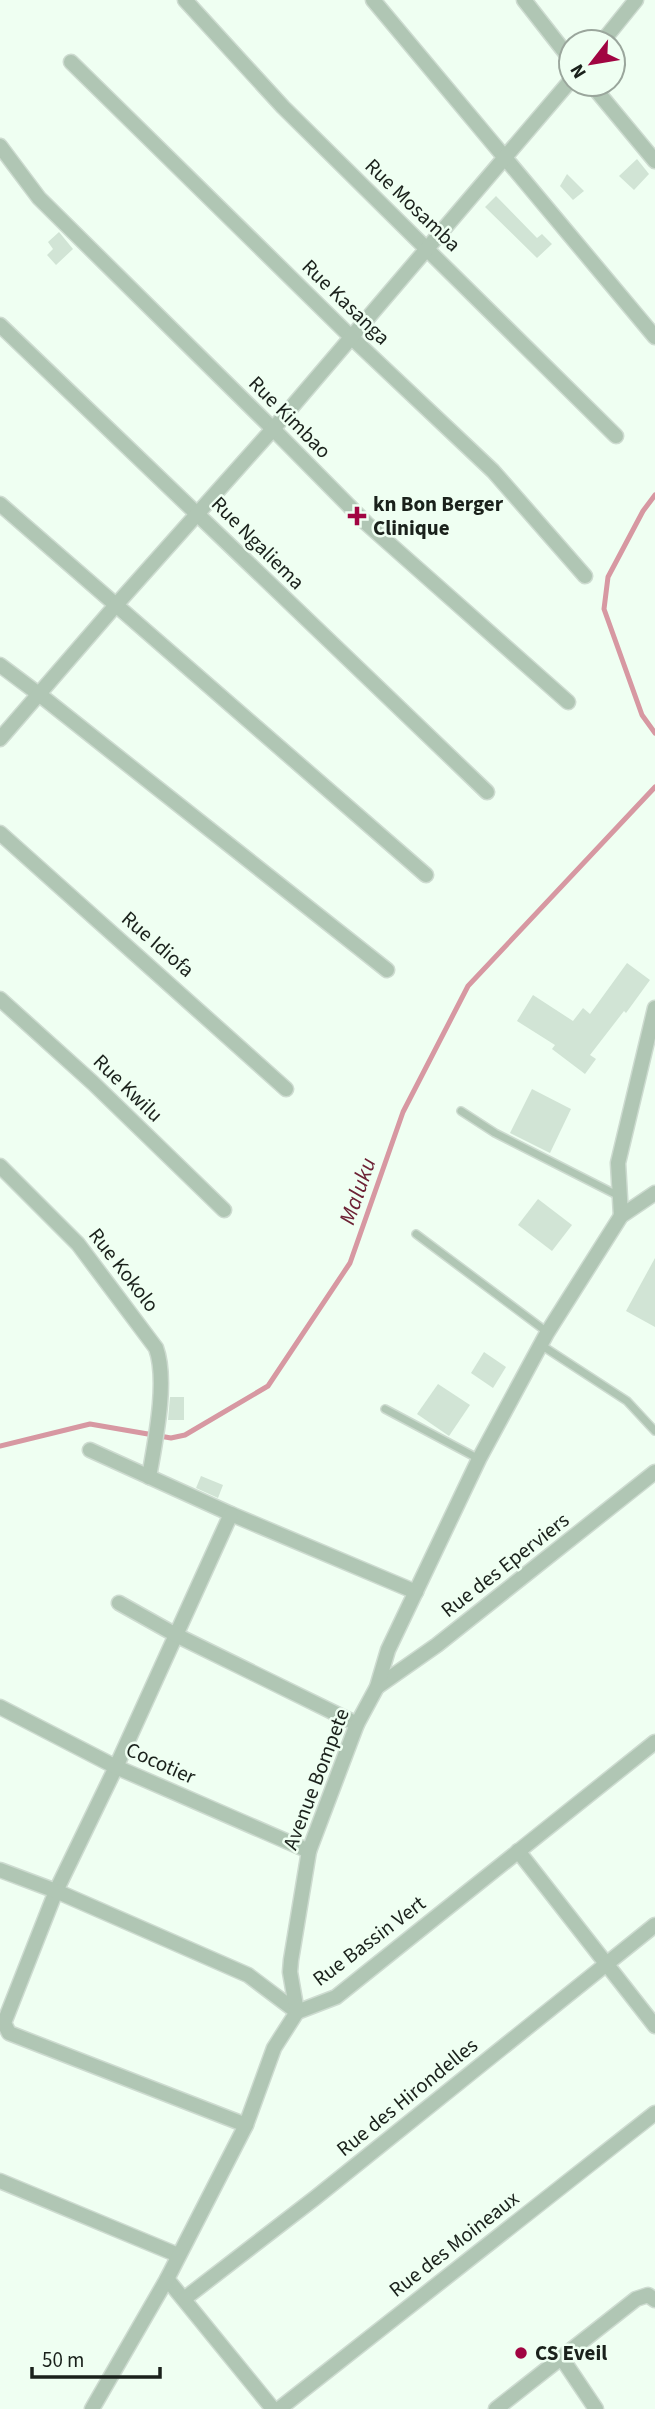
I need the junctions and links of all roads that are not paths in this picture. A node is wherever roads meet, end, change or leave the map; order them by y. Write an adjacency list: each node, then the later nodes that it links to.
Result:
1 (184, 0): 13 (street, Rue Mosamba)
2 (373, 0): 11 (street)
3 (524, 0): 6 (street)
4 (636, 0): 5 (street)
5 (613, 28)
6 (557, 42)
7 (71, 62): 15 (street, Rue Kasanga)
8 (557, 97): 11 (street)
9 (602, 98): 12 (street)
10 (0, 146): 17 (street, Rue Kimbao)
11 (506, 157): 13 (street); 16 (street)
12 (655, 162)
13 (428, 249): 15 (street); 18 (street, Rue Mosamba)
14 (0, 325): 20 (street, Rue Ngaliema)
15 (351, 337): 17 (street); 21 (street, Rue Kasanga)
16 (655, 337)
17 (273, 429): 20 (street); 25 (street, Rue Kimbao)
18 (615, 436)
19 (0, 504): 22 (street)
20 (198, 513): 22 (street); 27 (street, Rue Ngaliema)
21 (586, 576)
22 (116, 605): 24 (street); 29 (street)
23 (0, 665): 24 (street)
24 (40, 695): 26 (street); 30 (street)
25 (568, 702)
26 (0, 739)
27 (487, 792)
28 (0, 833): 33 (street, Rue Idiofa)
29 (426, 875)
30 (387, 970)
31 (0, 999): 38 (street, Rue Kwilu)
32 (655, 1008): 37 (street)
33 (286, 1089)
34 (461, 1111): 37 (lane)
35 (0, 1166): 46 (street, Rue Kokolo)
36 (655, 1193): 39 (street, Avenue Bompete)
37 (620, 1196): 39 (street)
38 (224, 1210)
39 (621, 1216): 41 (street, Avenue Bompete)
40 (416, 1234): 41 (lane)
41 (544, 1339): 43 (lane); 45 (street, Avenue Bompete)
42 (385, 1409): 45 (lane)
43 (655, 1432)
44 (90, 1450): 46 (street)
45 (479, 1459): 49 (street, Avenue Bompete)
46 (149, 1477): 48 (street)
47 (653, 1479): 52 (street, Rue des Eperviers)
48 (230, 1514): 49 (street); 51 (street)
49 (415, 1592): 52 (street, Avenue Bompete)
50 (119, 1604): 51 (street)
51 (176, 1635): 54 (street); 56 (street)
52 (377, 1687): 54 (street, Avenue Bompete)
53 (0, 1707): 56 (street, Cocotier)
54 (357, 1724): 57 (street, Avenue Bompete)
55 (655, 1742): 58 (street, Rue Bassin Vert)
56 (116, 1767): 57 (street, Cocotier); 60 (street)
57 (309, 1850): 63 (street, Avenue Bompete)
58 (518, 1851): 62 (street); 63 (street, Rue Bassin Vert)
59 (0, 1870): 60 (street)
60 (56, 1891): 63 (street); 66 (street)
61 (655, 1925): 62 (street, Rue des Hirondelles)
62 (607, 1963): 64 (street); 70 (street, Rue des Hirondelles)
63 (297, 2012): 66 (street)
64 (655, 2026)
65 (655, 2113): 75 (street, Rue des Moineaux)
66 (246, 2125): 68 (street)
67 (0, 2181): 68 (street)
68 (178, 2255): 69 (street)
69 (167, 2280): 70 (street); 73 (street)
70 (184, 2299): 74 (street)
71 (655, 2300): 72 (street)
72 (561, 2357): 76 (street); 77 (street)
73 (92, 2409)
74 (273, 2409)
75 (279, 2409)
76 (496, 2409)
77 (596, 2409)

